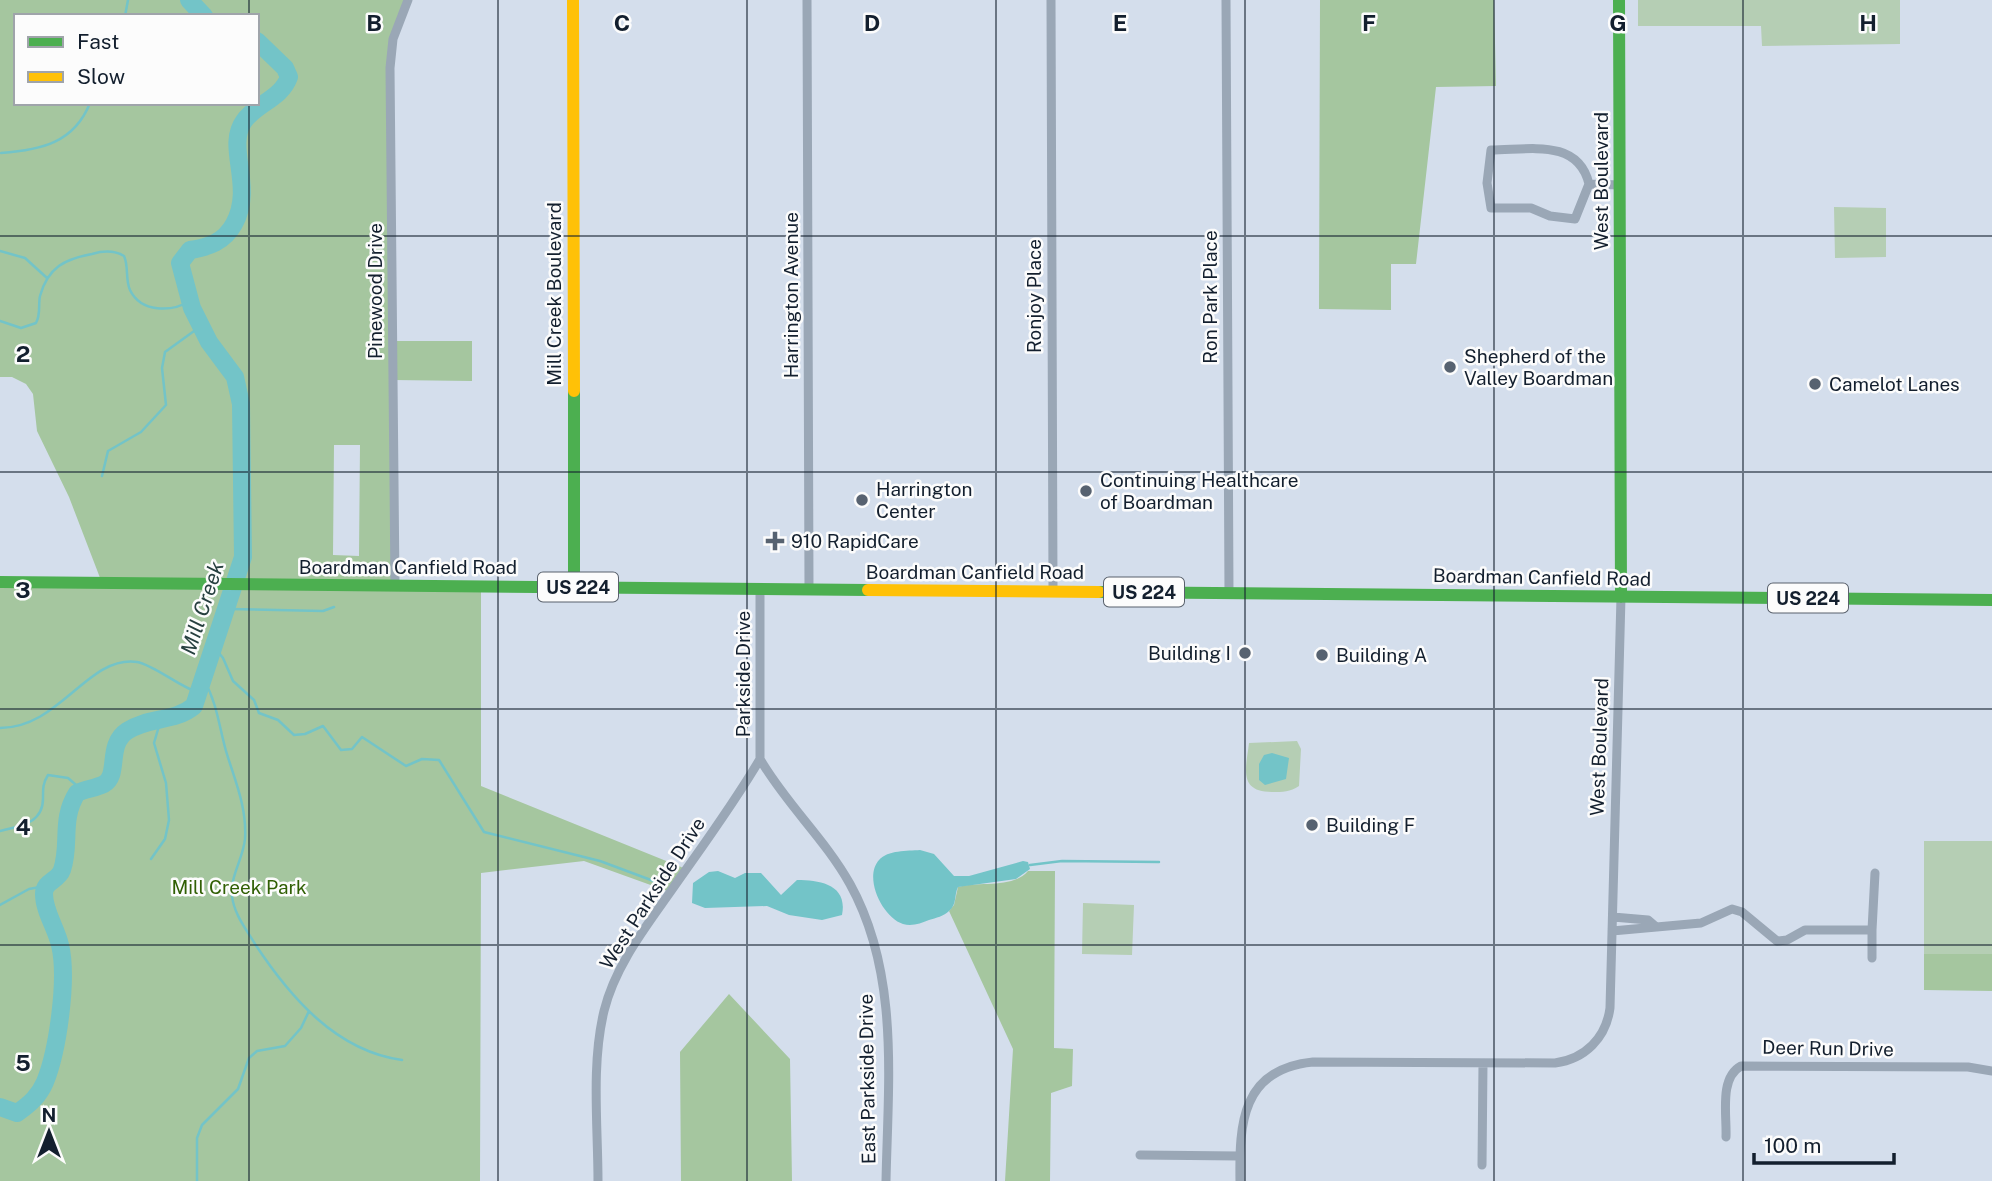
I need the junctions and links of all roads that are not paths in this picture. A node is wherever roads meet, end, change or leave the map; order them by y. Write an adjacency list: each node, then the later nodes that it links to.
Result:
1 (408, 0): 10 (street, Pinewood Drive)
2 (573, 0): 11 (main road, Mill Creek Boulevard)
3 (807, 0): 13 (street, Harrington Avenue)
4 (1051, 0): 14 (street, Ronjoy Place)
5 (1226, 0): 15 (street, Ron Park Place)
6 (1619, 0): 8 (main road, West Boulevard)
7 (1589, 184): 7 (street); 8 (street)
8 (1620, 185): 16 (main road, West Boulevard)
9 (0, 582): 10 (main road, Boardman Canfield Road / US 224)
10 (395, 586): 11 (main road, Boardman Canfield Road / US 224)
11 (574, 587): 12 (main road, Boardman Canfield Road / US 224)
12 (760, 589): 13 (main road, Boardman Canfield Road / US 224); 18 (street, Parkside Drive)
13 (809, 590): 14 (main road, Boardman Canfield Road / US 224)
14 (1053, 591): 15 (main road, Boardman Canfield Road / US 224)
15 (1229, 593): 16 (main road, Boardman Canfield Road / US 224)
16 (1621, 597): 17 (main road, Boardman Canfield Road / US 224); 20 (street, West Boulevard)
17 (1992, 600)
18 (760, 759): 31 (street, West Parkside Drive); 32 (street, East Parkside Drive)
19 (1875, 873): 22 (street)
20 (1613, 917): 21 (street); 23 (street, West Boulevard)
21 (1655, 926): 22 (street); 23 (street)
22 (1872, 930): 24 (street)
23 (1612, 931): 25 (street, West Boulevard)
24 (1872, 958)
25 (1483, 1063): 29 (street, West Boulevard); 30 (street)
26 (1992, 1071): 27 (street, Deer Run Drive)
27 (1726, 1137)
28 (1140, 1155): 29 (street)
29 (1239, 1156): 33 (street, West Boulevard)
30 (1482, 1165)
31 (598, 1181)
32 (886, 1181)
33 (1240, 1181)

